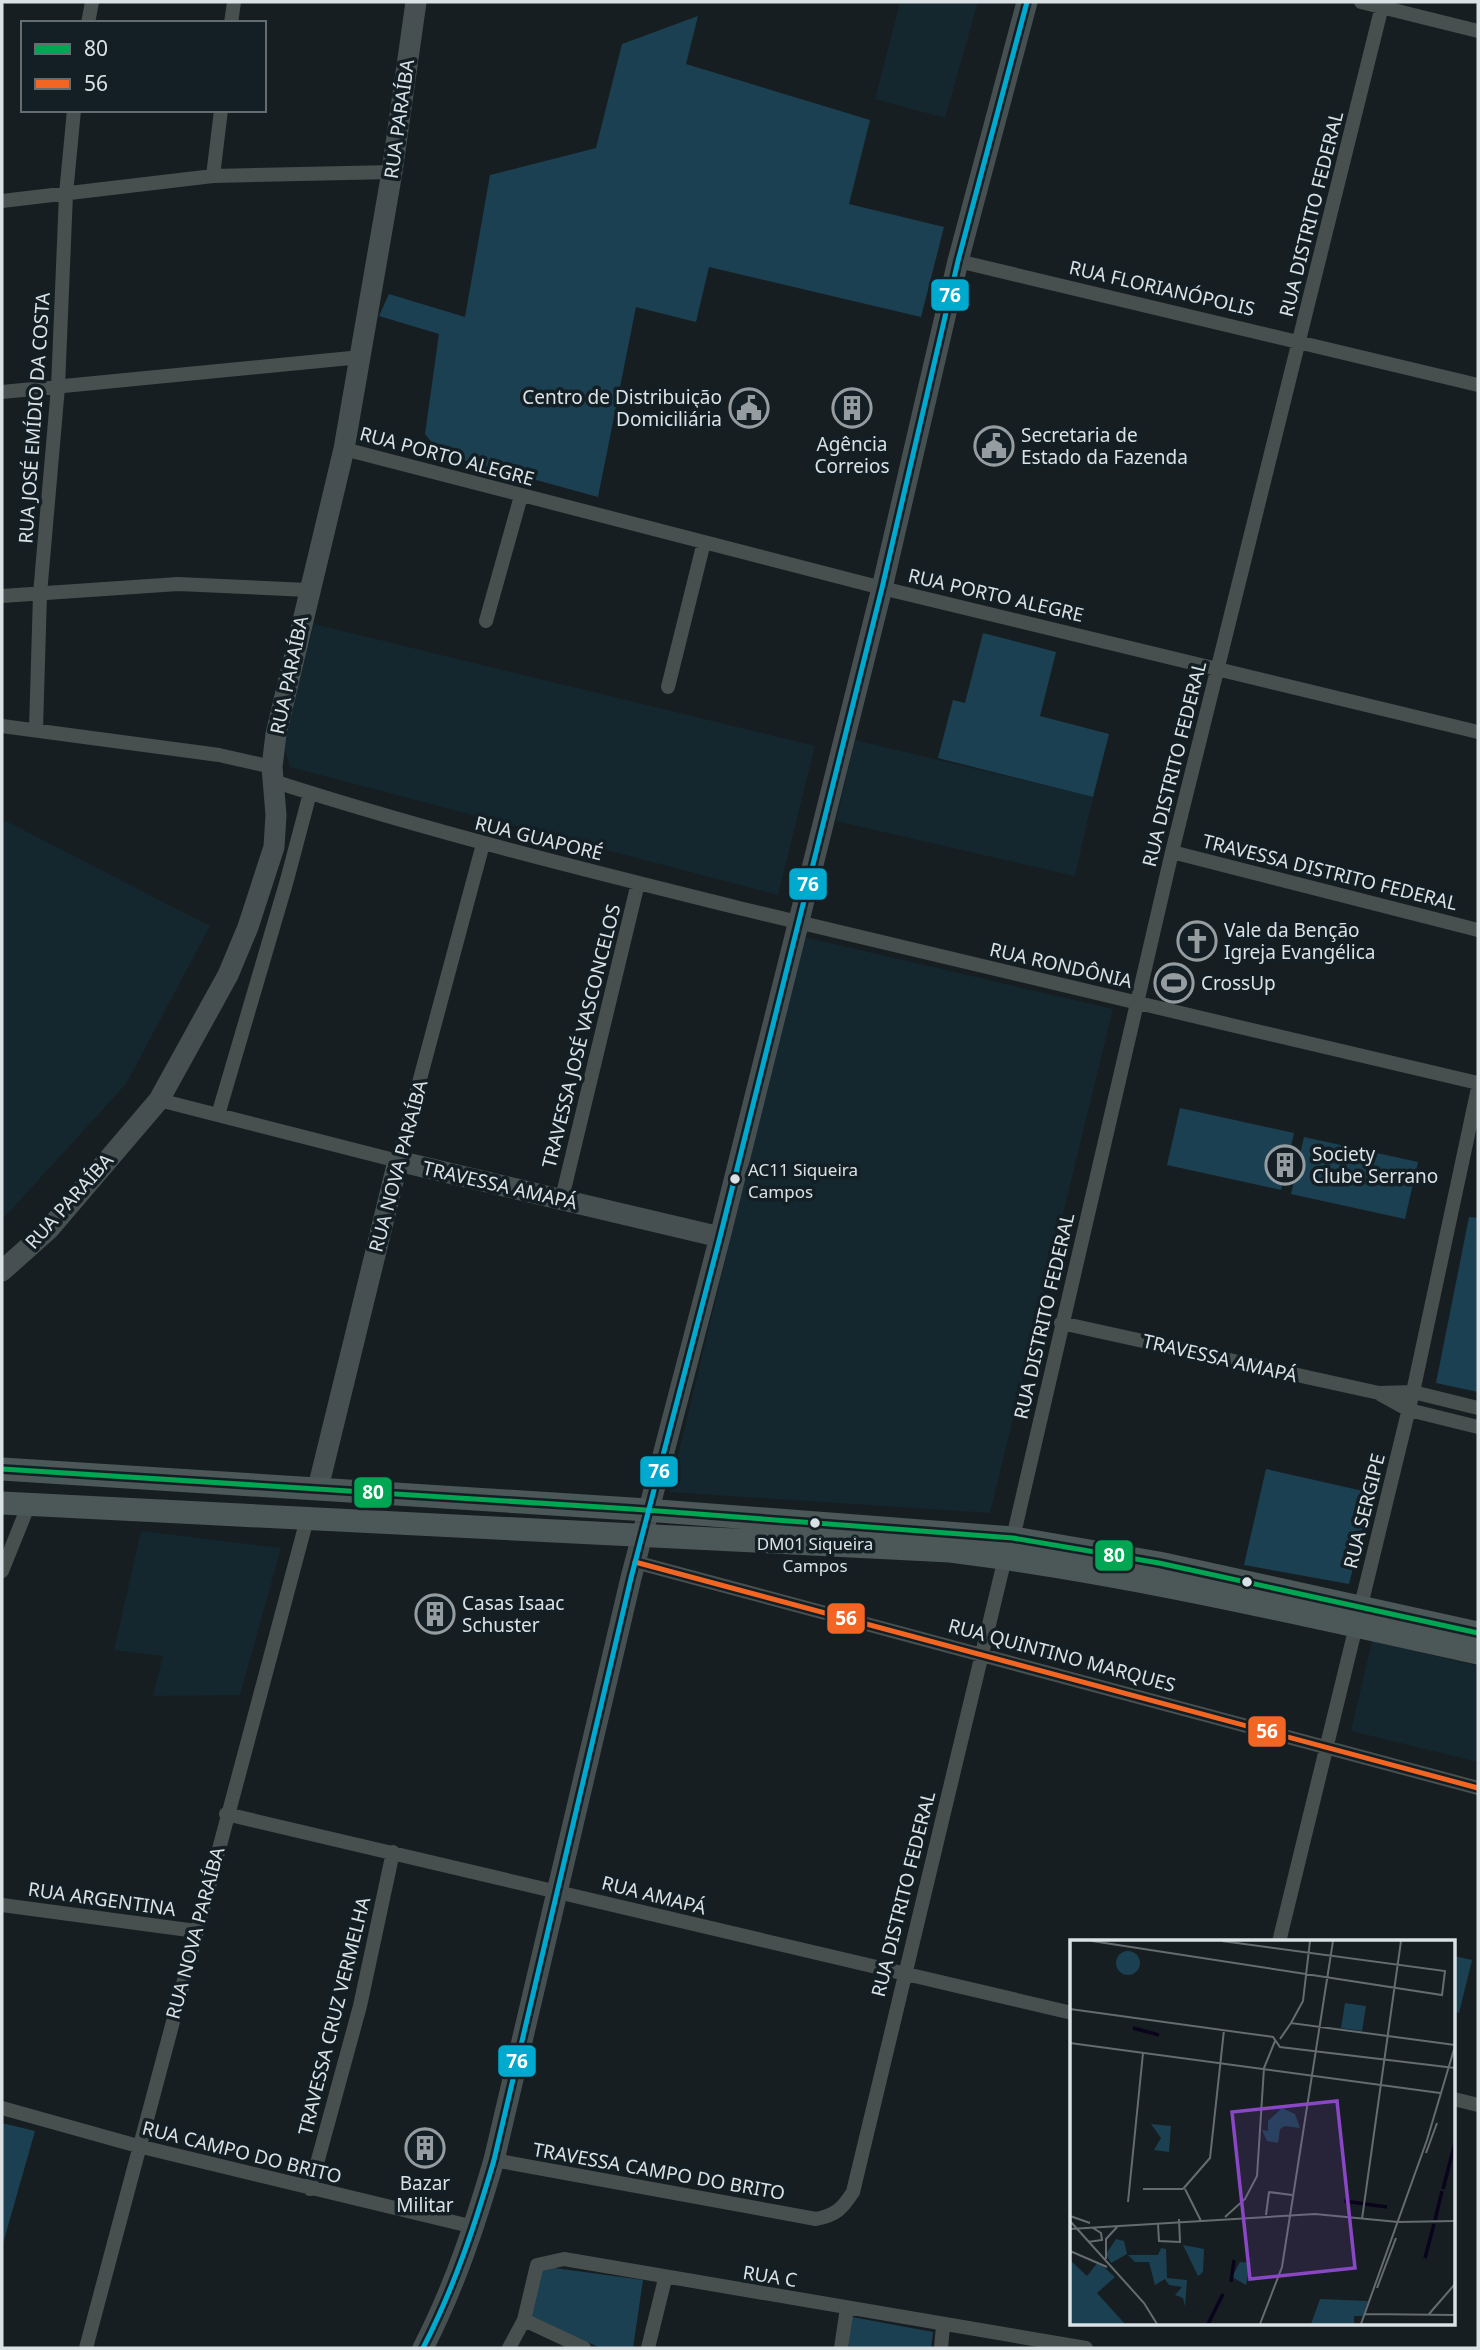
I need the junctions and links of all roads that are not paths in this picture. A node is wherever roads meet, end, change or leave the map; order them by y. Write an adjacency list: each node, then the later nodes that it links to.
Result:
1 (92, 2): 7 (street)
2 (234, 2): 8 (street)
3 (416, 2): 12 (main road, RUA PARAÍBA)
4 (1027, 2): 16 (main road)
5 (1361, 2): 6 (street)
6 (1383, 4): 9 (street); 17 (street, RUA DISTRITO FEDERAL)
7 (88, 21)
8 (231, 21)
9 (1478, 31)
10 (74, 112): 14 (street, RUA JOSÉ EMÍDIO DA COSTA)
11 (220, 112): 13 (street)
12 (392, 172): 13 (street); 18 (main road, RUA PARAÍBA)
13 (213, 176): 14 (street)
14 (66, 194): 15 (street); 20 (street, RUA JOSÉ EMÍDIO DA COSTA)
15 (2, 201)
16 (958, 261): 17 (street, RUA FLORIANÓPOLIS); 25 (main road)
17 (1299, 340): 19 (street, RUA FLORIANÓPOLIS); 30 (street, RUA DISTRITO FEDERAL)
18 (361, 357): 20 (street); 22 (main road, RUA PARAÍBA)
19 (1478, 385)
20 (58, 387): 21 (street); 27 (street, RUA JOSÉ EMÍDIO DA COSTA)
21 (2, 393)
22 (344, 449): 23 (street, RUA PORTO ALEGRE); 26 (main road, RUA PARAÍBA)
23 (521, 496): 24 (street, RUA PORTO ALEGRE); 29 (street)
24 (704, 542): 25 (street, RUA PORTO ALEGRE); 31 (street)
25 (882, 588): 30 (street, RUA PORTO ALEGRE); 40 (main road)
26 (308, 590): 27 (street); 35 (main road, RUA PARAÍBA)
27 (40, 594): 28 (street); 33 (street, RUA JOSÉ EMÍDIO DA COSTA)
28 (2, 596)
29 (486, 621)
30 (1217, 668): 34 (street, RUA PORTO ALEGRE); 38 (street, RUA DISTRITO FEDERAL)
31 (668, 687)
32 (2, 726): 33 (street, RUA GUAPORÉ)
33 (36, 729): 35 (street, RUA GUAPORÉ)
34 (1478, 732)
35 (273, 774): 36 (street, RUA GUAPORÉ); 44 (main road, RUA PARAÍBA)
36 (310, 793): 37 (street, RUA GUAPORÉ); 45 (street)
37 (484, 844): 39 (street, RUA GUAPORÉ); 46 (street, RUA NOVA PARAÍBA)
38 (1172, 852): 41 (street, TRAVESSA DISTRITO FEDERAL); 42 (street, RUA DISTRITO FEDERAL)
39 (638, 883): 40 (street, RUA GUAPORÉ); 47 (street, TRAVESSA JOSÉ VASCONCELOS)
40 (797, 923): 42 (street, RUA RONDÔNIA); 48 (main road)
41 (1478, 930)
42 (1137, 1003): 43 (street, RUA RONDÔNIA); 50 (street, RUA DISTRITO FEDERAL)
43 (1478, 1086): 51 (street, RUA SERGIPE)
44 (159, 1100): 45 (street, TRAVESSA AMAPÁ); 49 (main road, RUA PARAÍBA)
45 (218, 1115): 46 (street, TRAVESSA AMAPÁ)
46 (398, 1161): 47 (main road, TRAVESSA AMAPÁ); 57 (main road, RUA NOVA PARAÍBA)
47 (562, 1198): 48 (main road, TRAVESSA AMAPÁ)
48 (720, 1237): 60 (main road)
49 (2, 1271)
50 (1061, 1323): 52 (street, TRAVESSA AMAPÁ); 63 (street, RUA DISTRITO FEDERAL)
51 (1413, 1392): 52 (street, TRAVESSA AMAPÁ); 53 (street, TRAVESSA AMAPÁ); 54 (street, RUA SERGIPE)
52 (1379, 1393): 54 (street, TRAVESSA AMAPÁ)
53 (1478, 1408)
54 (1409, 1410): 55 (street, TRAVESSA AMAPÁ); 66 (street, RUA SERGIPE)
55 (1478, 1427)
56 (2, 1469): 57 (main road)
57 (318, 1488): 60 (main road)
58 (2, 1503): 59 (main road)
59 (29, 1504): 61 (main road); 65 (street)
60 (649, 1510): 62 (main road); 63 (main road)
61 (307, 1519): 62 (main road); 72 (street, RUA NOVA PARAÍBA)
62 (642, 1537): 63 (main road); 64 (main road)
63 (1009, 1548): 66 (main road); 69 (street, RUA DISTRITO FEDERAL)
64 (635, 1562): 69 (street, RUA QUINTINO MARQUES); 74 (main road)
65 (2, 1572)
66 (1358, 1617): 67 (main road); 68 (main road); 70 (street, RUA SERGIPE)
67 (1478, 1633)
68 (1478, 1653)
69 (982, 1654): 70 (street, RUA QUINTINO MARQUES); 78 (street, RUA DISTRITO FEDERAL)
70 (1326, 1746): 71 (street, RUA QUINTINO MARQUES); 77 (street, RUA SERGIPE)
71 (1478, 1788)
72 (226, 1814): 73 (street, RUA AMAPÁ); 76 (street, RUA NOVA PARAÍBA)
73 (393, 1852): 74 (street, RUA AMAPÁ); 85 (street, TRAVESSA CRUZ VERMELHA)
74 (556, 1891): 78 (street, RUA AMAPÁ); 84 (main road)
75 (2, 1905): 76 (street, RUA ARGENTINA)
76 (196, 1931): 83 (street, RUA NOVA PARAÍBA)
77 (1279, 1940)
78 (903, 1975): 79 (street, RUA AMAPÁ); 86 (street, RUA DISTRITO FEDERAL)
79 (1070, 2013)
80 (1456, 2100): 81 (street)
81 (1478, 2105)
82 (2, 2108): 83 (street, RUA CAMPO DO BRITO)
83 (138, 2147): 85 (street, RUA CAMPO DO BRITO); 92 (street, RUA NOVA PARAÍBA)
84 (494, 2161): 86 (street, TRAVESSA CAMPO DO BRITO); 87 (main road)
85 (310, 2189): 87 (street, RUA CAMPO DO BRITO)
86 (816, 2219)
87 (474, 2227): 93 (main road)
88 (665, 2279): 89 (street, RUA C); 90 (street, RUA C); 96 (street)
89 (847, 2308): 91 (street, RUA C); 97 (street)
90 (524, 2320): 94 (street, RUA C); 95 (street)
91 (943, 2326): 98 (street); 99 (street, RUA C)
92 (86, 2348)
93 (424, 2348)
94 (509, 2348)
95 (584, 2348)
96 (648, 2348)
97 (841, 2348)
98 (941, 2348)
99 (1080, 2348): 100 (street, RUA C)
100 (1086, 2348)

